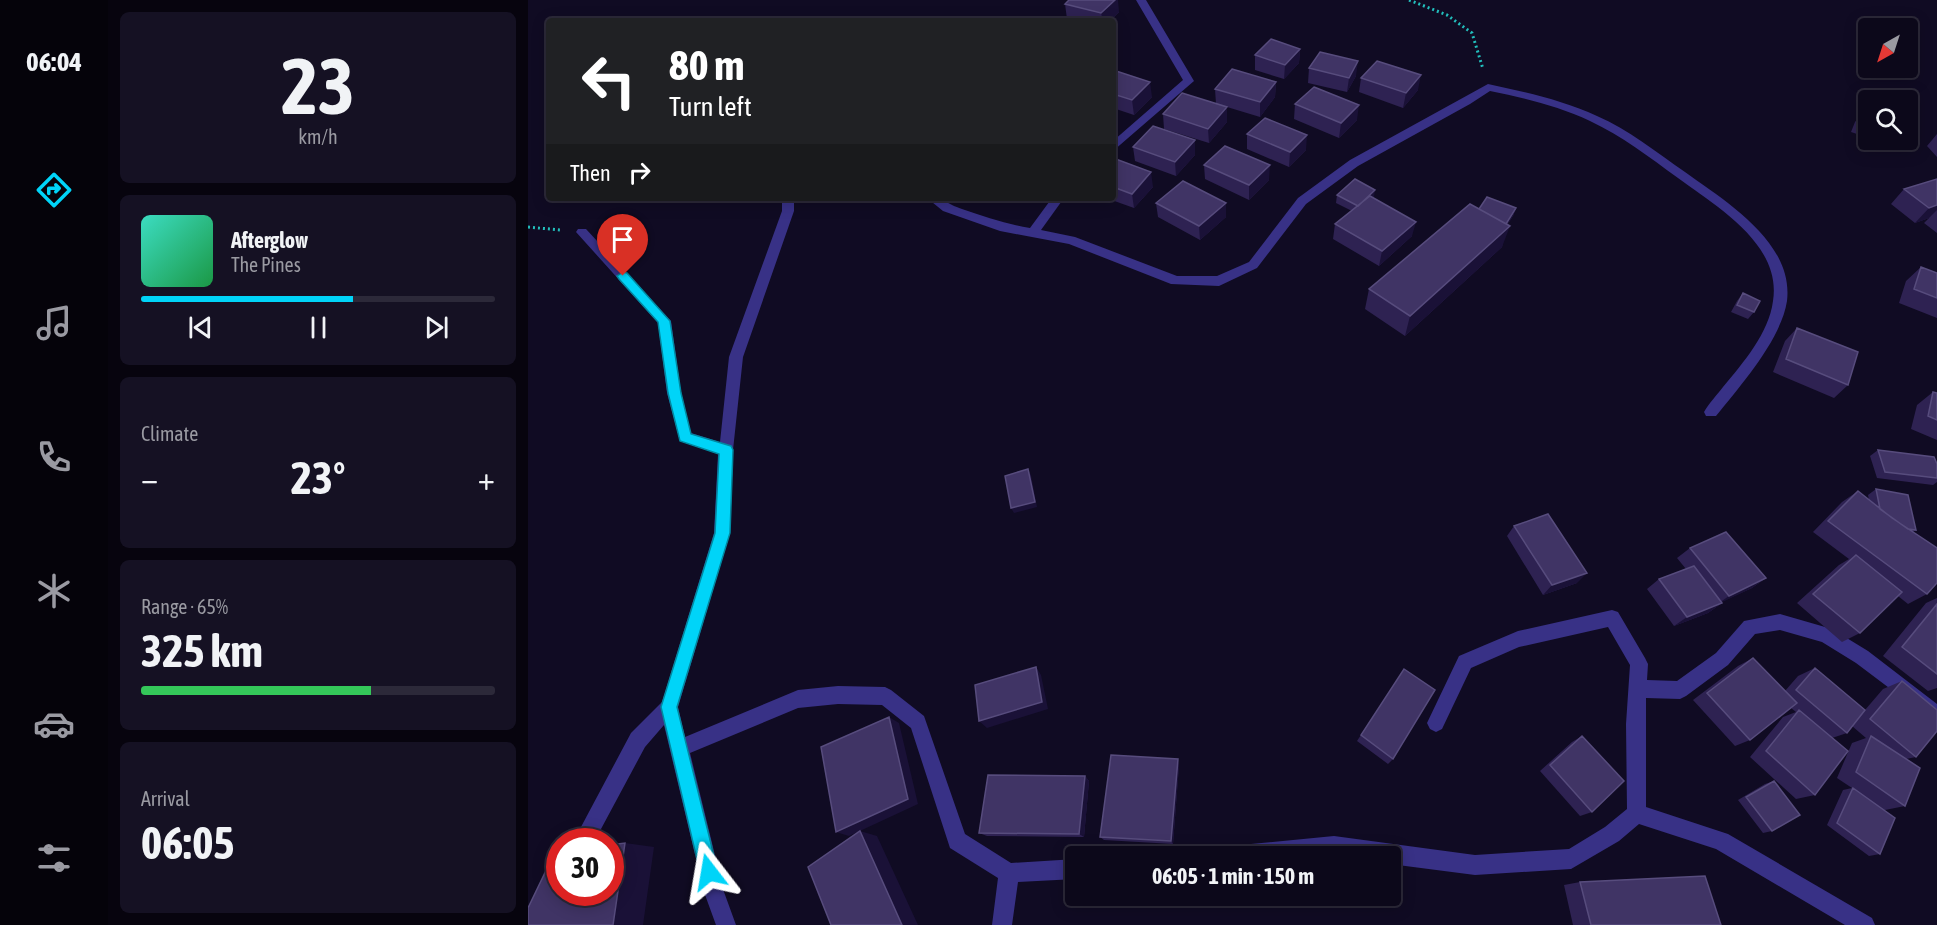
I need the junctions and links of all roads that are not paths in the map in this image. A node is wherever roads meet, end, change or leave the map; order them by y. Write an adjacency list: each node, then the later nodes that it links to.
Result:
1 (1142, 0): 2 (street)
2 (1116, 144)
3 (788, 201): 9 (street)
4 (937, 201): 7 (street)
5 (1056, 201): 7 (street)
6 (582, 232): 9 (street)
7 (1032, 233): 8 (street)
8 (1711, 412)
9 (726, 450): 11 (street)
10 (1637, 689): 12 (street); 13 (street); 15 (street)
11 (669, 707): 14 (street); 16 (street)
12 (1937, 715)
13 (1436, 723)
14 (678, 749): 19 (street); 20 (street)
15 (1637, 814): 17 (street); 22 (street)
16 (591, 828)
17 (1401, 855)
18 (1065, 870): 19 (street)
19 (1009, 873): 21 (street)
20 (726, 925)
21 (1002, 925)
22 (1865, 925)

